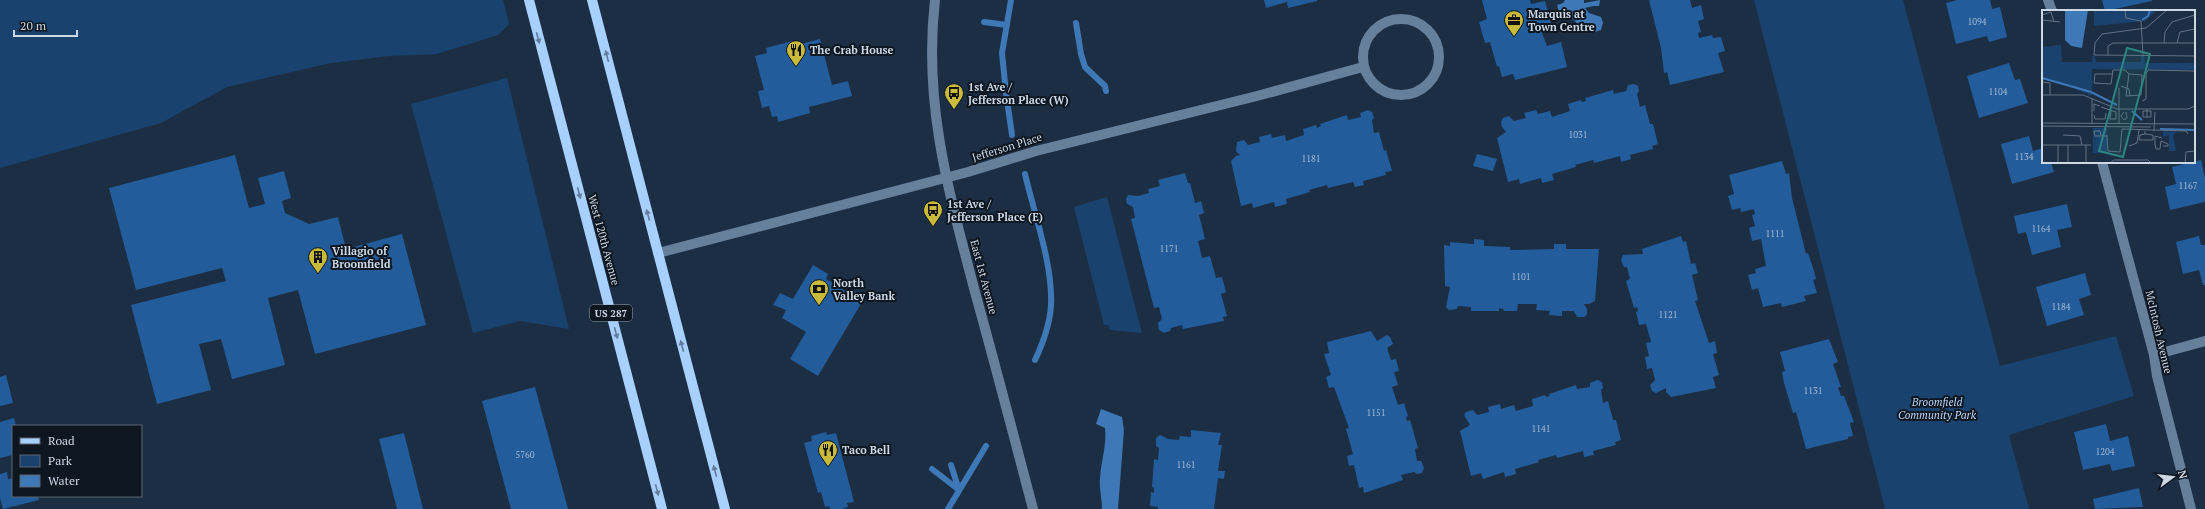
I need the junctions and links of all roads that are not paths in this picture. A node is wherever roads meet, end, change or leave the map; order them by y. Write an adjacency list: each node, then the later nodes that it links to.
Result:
1 (529, 0): 12 (main road, West 120th Avenue / US 287, one-way to 12)
2 (592, 0): 9 (main road, one-way to 2)
3 (935, 0): 8 (street, East 1st Avenue)
4 (2048, 0): 5 (street)
5 (2052, 10)
6 (1363, 67): 6 (street); 8 (street, Jefferson Place)
7 (2102, 163): 11 (street, McIntosh Avenue)
8 (946, 177): 9 (street, Jefferson Place); 14 (street, East 1st Avenue)
9 (658, 253): 13 (main road, one-way to 9)
10 (2205, 341): 11 (street)
11 (2154, 355): 15 (street, McIntosh Avenue)
12 (662, 509)
13 (725, 509)
14 (1033, 509)
15 (2191, 509)

